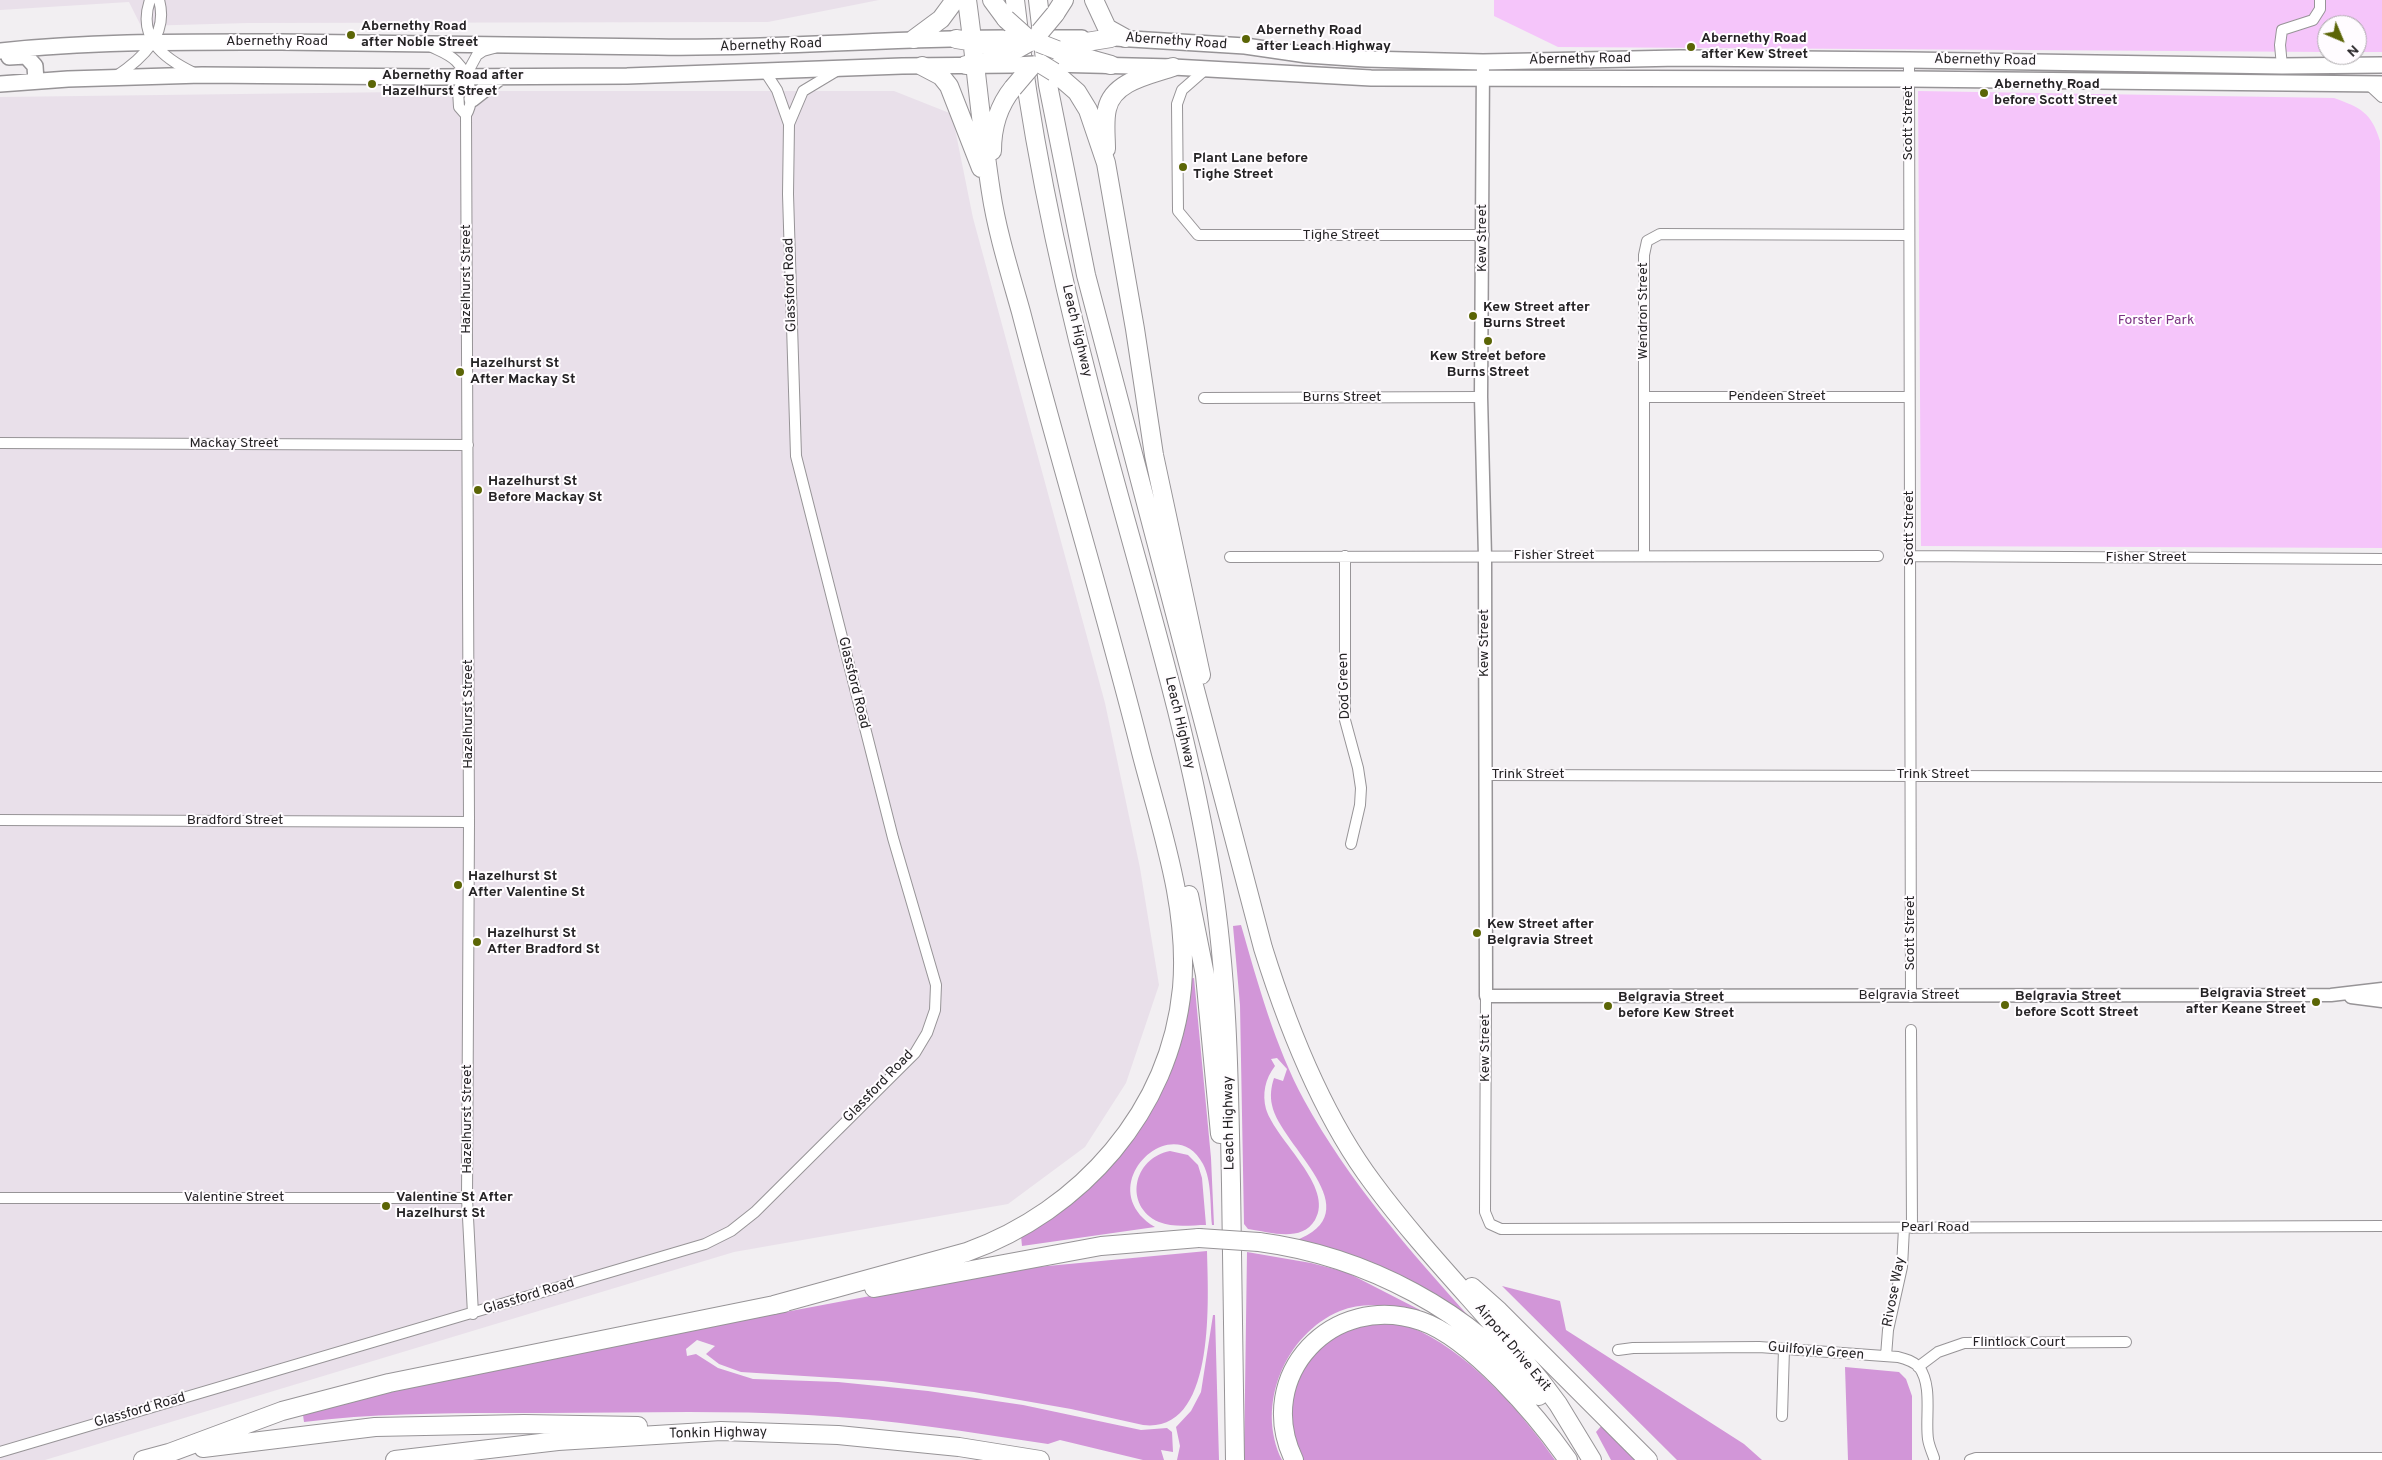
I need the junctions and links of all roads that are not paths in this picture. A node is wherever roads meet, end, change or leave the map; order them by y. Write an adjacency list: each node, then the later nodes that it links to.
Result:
1 (150, 0): 15 (street)
2 (158, 0): 15 (street)
3 (955, 0): 13 (highway)
4 (967, 0): 14 (highway)
5 (992, 0): 12 (highway, bridge)
6 (1015, 0): 77 (highway, Leach Highway)
7 (1038, 0): 64 (highway, Leach Highway)
8 (1094, 0): 11 (highway)
9 (2320, 0): 28 (street)
10 (1060, 7): 12 (highway, bridge)
11 (1118, 38): 20 (highway); 22 (main road, Abernethy Road)
12 (1031, 39): 18 (highway, bridge); 20 (highway, bridge)
13 (914, 40): 14 (main road, Abernethy Road); 17 (main road, Abernethy Road)
14 (967, 40): 18 (highway); 25 (highway)
15 (153, 42): 16 (main road, Abernethy Road); 19 (main road, Abernethy Road); 33 (street); 34 (street)
16 (422, 42): 17 (main road, Abernethy Road); 35 (street)
17 (513, 44): 35 (street, Hazelhurst Street)
18 (1010, 52): 23 (highway); 25 (highway)
19 (0, 53): 39 (main road)
20 (1060, 55): 23 (highway, bridge); 23 (highway); 24 (highway); 46 (highway)
21 (1910, 60): 22 (main road, Abernethy Road); 28 (main road, Abernethy Road); 38 (street, Scott Street)
22 (1483, 62): 37 (street, Kew Street)
23 (1038, 64): 47 (highway, bridge)
24 (1111, 64): 29 (main road, Abernethy Road)
25 (972, 65): 27 (main road, Abernethy Road); 47 (highway)
26 (2382, 65): 28 (main road, Abernethy Road)
27 (922, 66): 30 (main road, Abernethy Road); 47 (highway)
28 (2282, 66)
29 (1173, 67): 31 (main road, Abernethy Road); 46 (highway)
30 (841, 68): 32 (main road, Abernethy Road); 45 (street, Glassford Road)
31 (1206, 68): 37 (main road, Abernethy Road); 48 (street, Tighe Street)
32 (764, 70): 36 (main road, Abernethy Road); 45 (street, Glassford Road)
33 (197, 75): 34 (main road, Abernethy Road); 35 (main road, Abernethy Road)
34 (115, 77): 39 (main road, Abernethy Road)
35 (465, 77): 36 (main road, Abernethy Road); 43 (street); 44 (street, Hazelhurst Street)
36 (500, 77): 43 (main road)
37 (1483, 79): 38 (main road, Abernethy Road); 48 (street, Kew Street)
38 (1909, 79): 41 (main road, Abernethy Road); 49 (street, Scott Street)
39 (36, 82): 40 (main road, Abernethy Road)
40 (0, 84)
41 (2375, 84): 42 (street)
42 (2382, 98)
43 (472, 99): 44 (street, Hazelhurst Street)
44 (466, 115): 55 (street, Hazelhurst Street)
45 (789, 124): 85 (street, Glassford Road)
46 (1106, 163): 64 (highway)
47 (992, 196): 63 (highway)
48 (1484, 235): 50 (street, Kew Street)
49 (1910, 235): 51 (street, Wendron Street); 52 (street, Scott Street)
50 (1481, 397): 53 (street, Burns Street); 61 (street, Kew Street)
51 (1645, 397): 52 (street, Pendeen Street); 57 (street, Wendron Street)
52 (1909, 397): 59 (street, Scott Street)
53 (1204, 398)
54 (0, 443): 55 (street, Mackay Street)
55 (468, 445): 69 (street, Hazelhurst Street)
56 (1345, 556): 60 (street, Fisher Street); 61 (street, Fisher Street); 70 (street, Dod Green)
57 (1644, 556): 58 (street, Fisher Street); 61 (street, Fisher Street)
58 (1878, 556)
59 (1910, 556): 62 (street, Fisher Street); 65 (street, Scott Street)
60 (1230, 557)
61 (1485, 557): 66 (street, Kew Street)
62 (2382, 559)
63 (1134, 721): 77 (highway); 84 (highway)
64 (1209, 740): 83 (highway, Leach Highway)
65 (1911, 775): 66 (street, Trink Street); 67 (street, Trink Street); 74 (street, Scott Street)
66 (1485, 776): 73 (street, Kew Street)
67 (2382, 777)
68 (0, 820): 69 (street, Bradford Street)
69 (469, 822): 79 (street, Hazelhurst Street)
70 (1351, 844)
71 (2382, 990): 72 (street, Belgravia Street)
72 (2331, 994): 74 (street, Belgravia Street); 75 (street, Belgravia Street)
73 (1486, 996): 74 (street, Belgravia Street); 80 (street, Kew Street)
74 (1911, 996)
75 (2382, 1002)
76 (1911, 1030): 82 (street)
77 (1231, 1191): 100 (highway, Leach Highway)
78 (0, 1198): 79 (street, Valentine Street)
79 (467, 1198): 85 (street, Hazelhurst Street)
80 (1490, 1224): 82 (street, Pearl Road)
81 (2382, 1226): 82 (street, Pearl Road)
82 (1908, 1228): 89 (street, Rivose Way)
83 (1423, 1244): 103 (highway, Airport Drive Exit); 104 (highway)
84 (774, 1305): 94 (highway); 103 (highway, bridge)
85 (473, 1314): 93 (street, Glassford Road)
86 (2126, 1342): 90 (street, Flintlock Court)
87 (1784, 1349): 88 (street, Guilfoyle Green); 89 (street, Guilfoyle Green); 91 (street)
88 (1618, 1350)
89 (1886, 1356): 90 (street, Guilfoyle Green)
90 (1918, 1367): 95 (street)
91 (1782, 1416)
92 (721, 1431): 94 (highway); 98 (highway, Tonkin Highway); 99 (highway, Tonkin Highway)
93 (0, 1452)
94 (169, 1453): 97 (highway)
95 (1934, 1458)
96 (2382, 1458): 105 (street)
97 (143, 1460)
98 (395, 1460)
99 (1040, 1460)
100 (1234, 1460)
101 (1294, 1460): 102 (highway)
102 (1568, 1460)
103 (1590, 1460)
104 (1648, 1460)
105 (1970, 1460)

